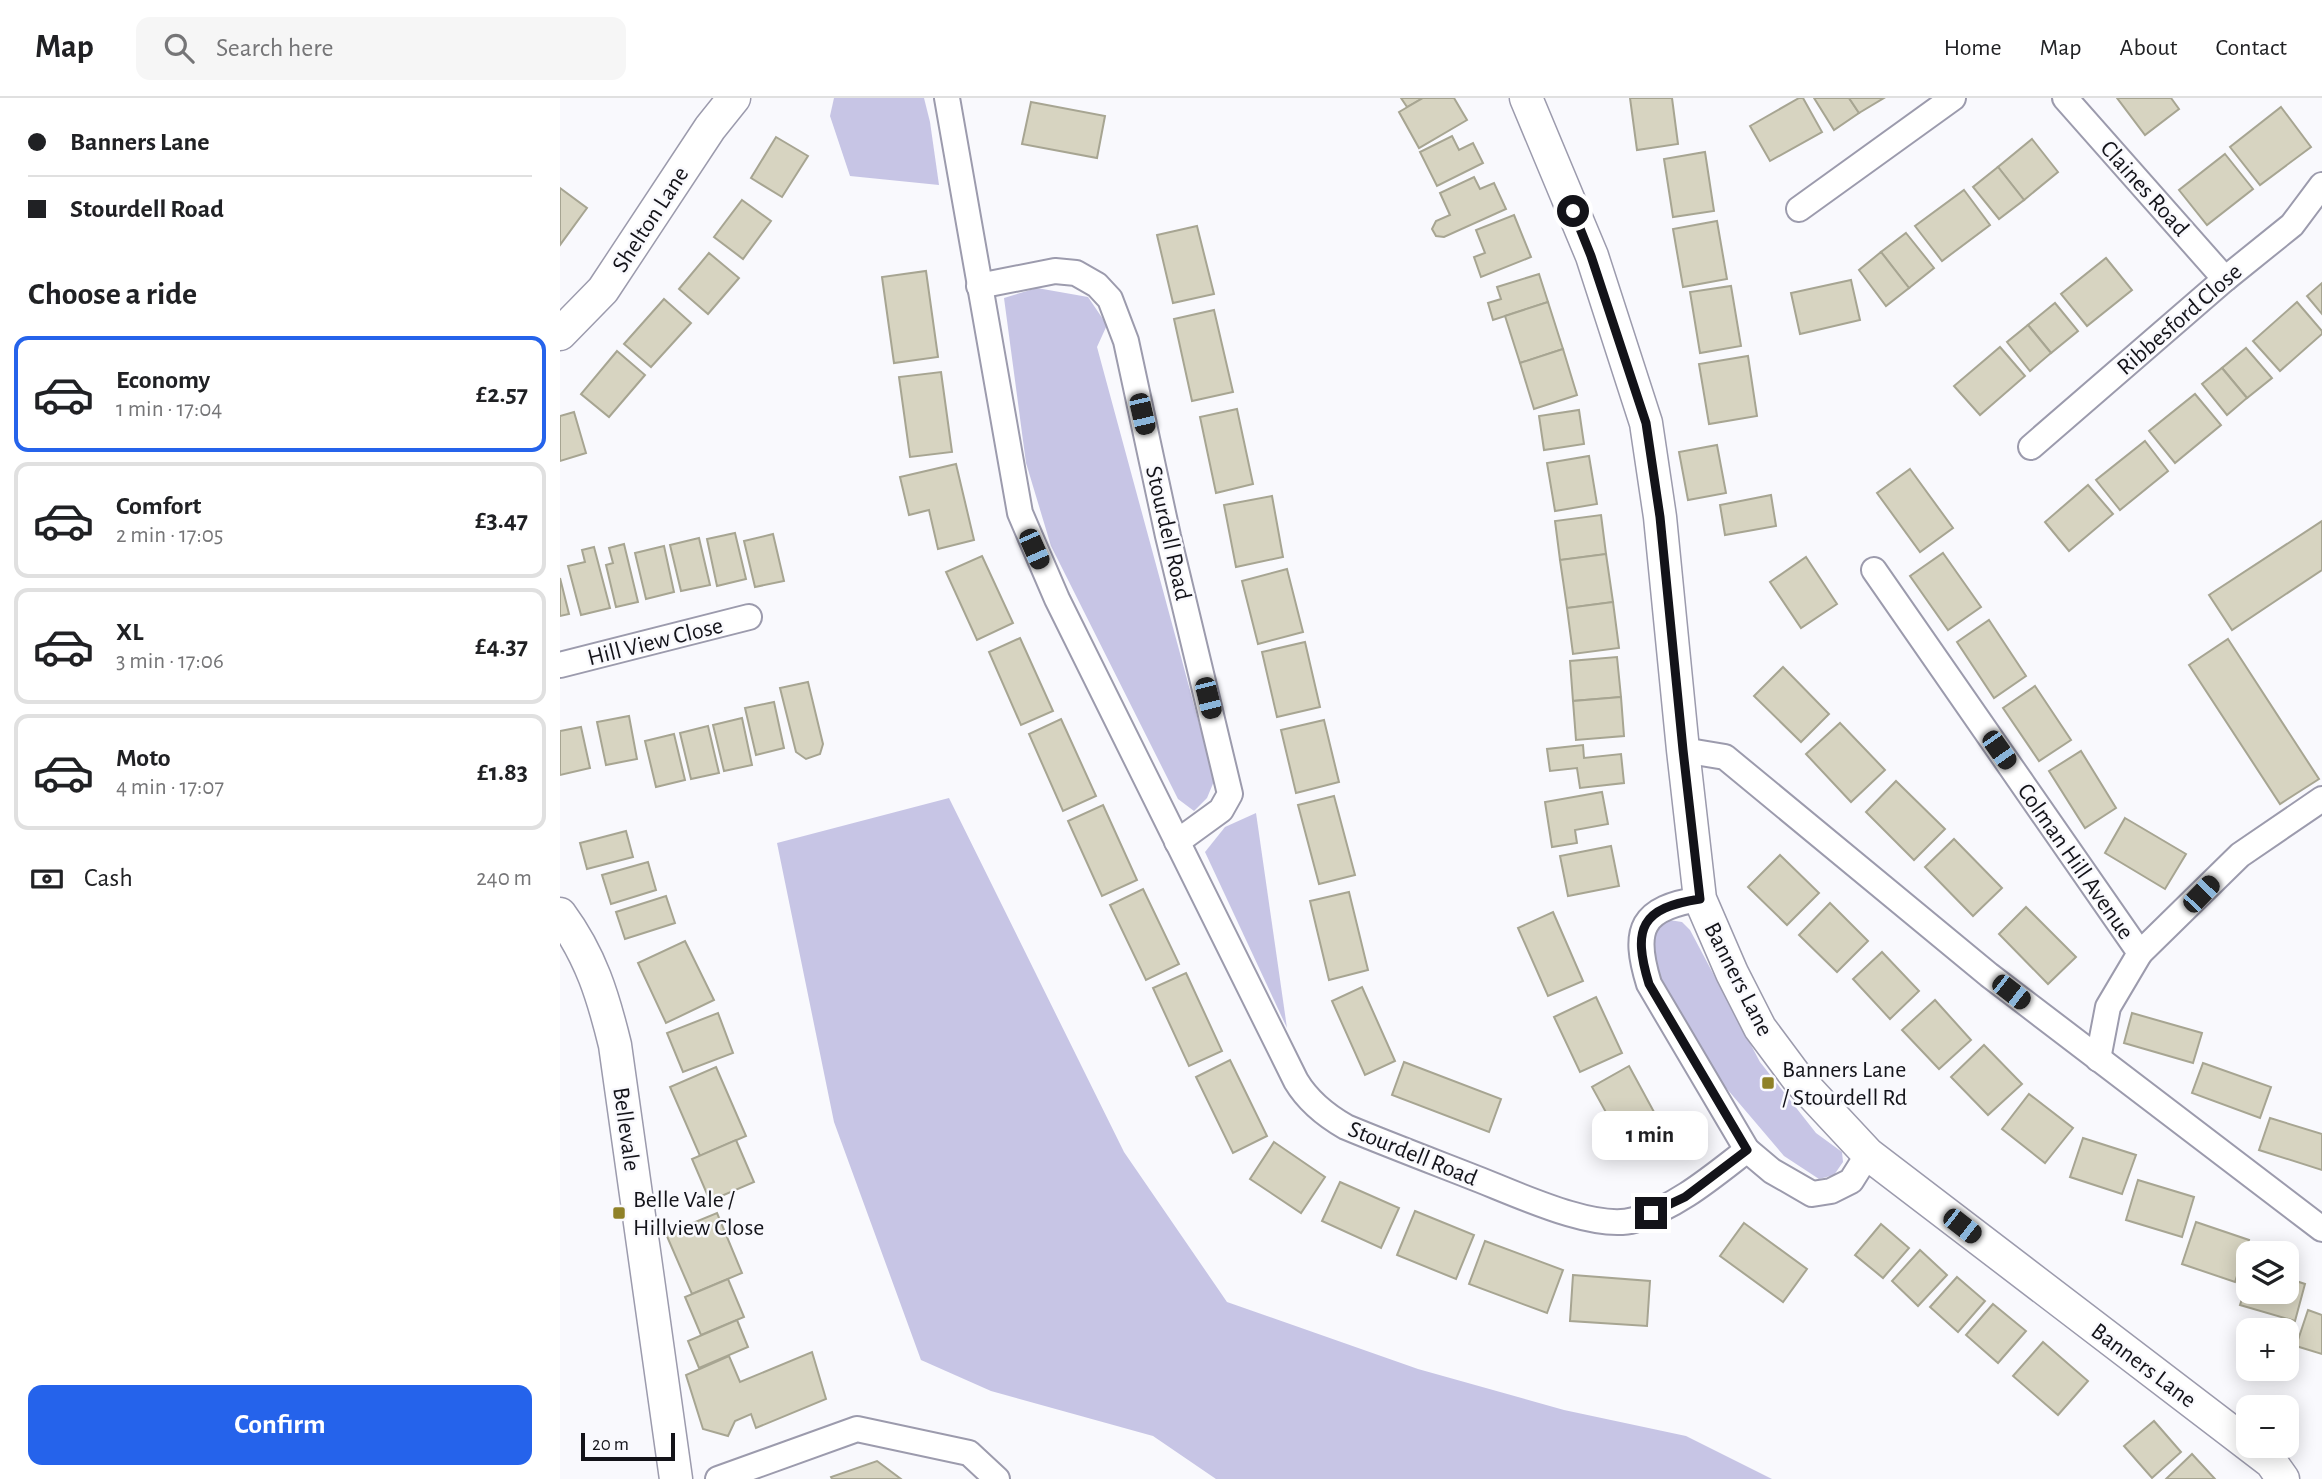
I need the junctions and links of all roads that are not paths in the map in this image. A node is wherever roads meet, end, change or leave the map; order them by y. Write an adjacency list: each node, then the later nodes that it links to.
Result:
1 (734, 98): 10 (street, Shelton Lane)
2 (947, 98): 9 (street, Stourdell Road)
3 (1526, 98): 15 (street, Banners Lane)
4 (1953, 98): 7 (street)
5 (2064, 98): 8 (street, Claines Road)
6 (2322, 185): 8 (street, Ribbesford Close)
7 (1799, 209)
8 (2225, 279): 11 (street, Ribbesford Close)
9 (979, 286): 17 (street, Stourdell Road); 17 (street, Stourdell Road)
10 (560, 334)
11 (2031, 447)
12 (1874, 570): 20 (street, Colman Hill Avenue)
13 (749, 617): 14 (street, Hill View Close)
14 (560, 665)
15 (1683, 750): 18 (street, Banners Lane); 21 (street)
16 (2322, 799): 20 (street)
17 (1177, 842): 22 (street, Stourdell Road)
18 (1700, 899): 22 (street); 23 (street, Banners Lane)
19 (560, 914): 25 (street, Bellevale)
20 (2140, 953): 21 (street, Colman Hill Avenue)
21 (2098, 1059): 24 (street)
22 (1747, 1150): 23 (street)
23 (1868, 1154): 28 (street, Banners Lane)
24 (2322, 1229)
25 (676, 1479)
26 (718, 1479): 27 (street)
27 (997, 1479)
28 (2283, 1479)

